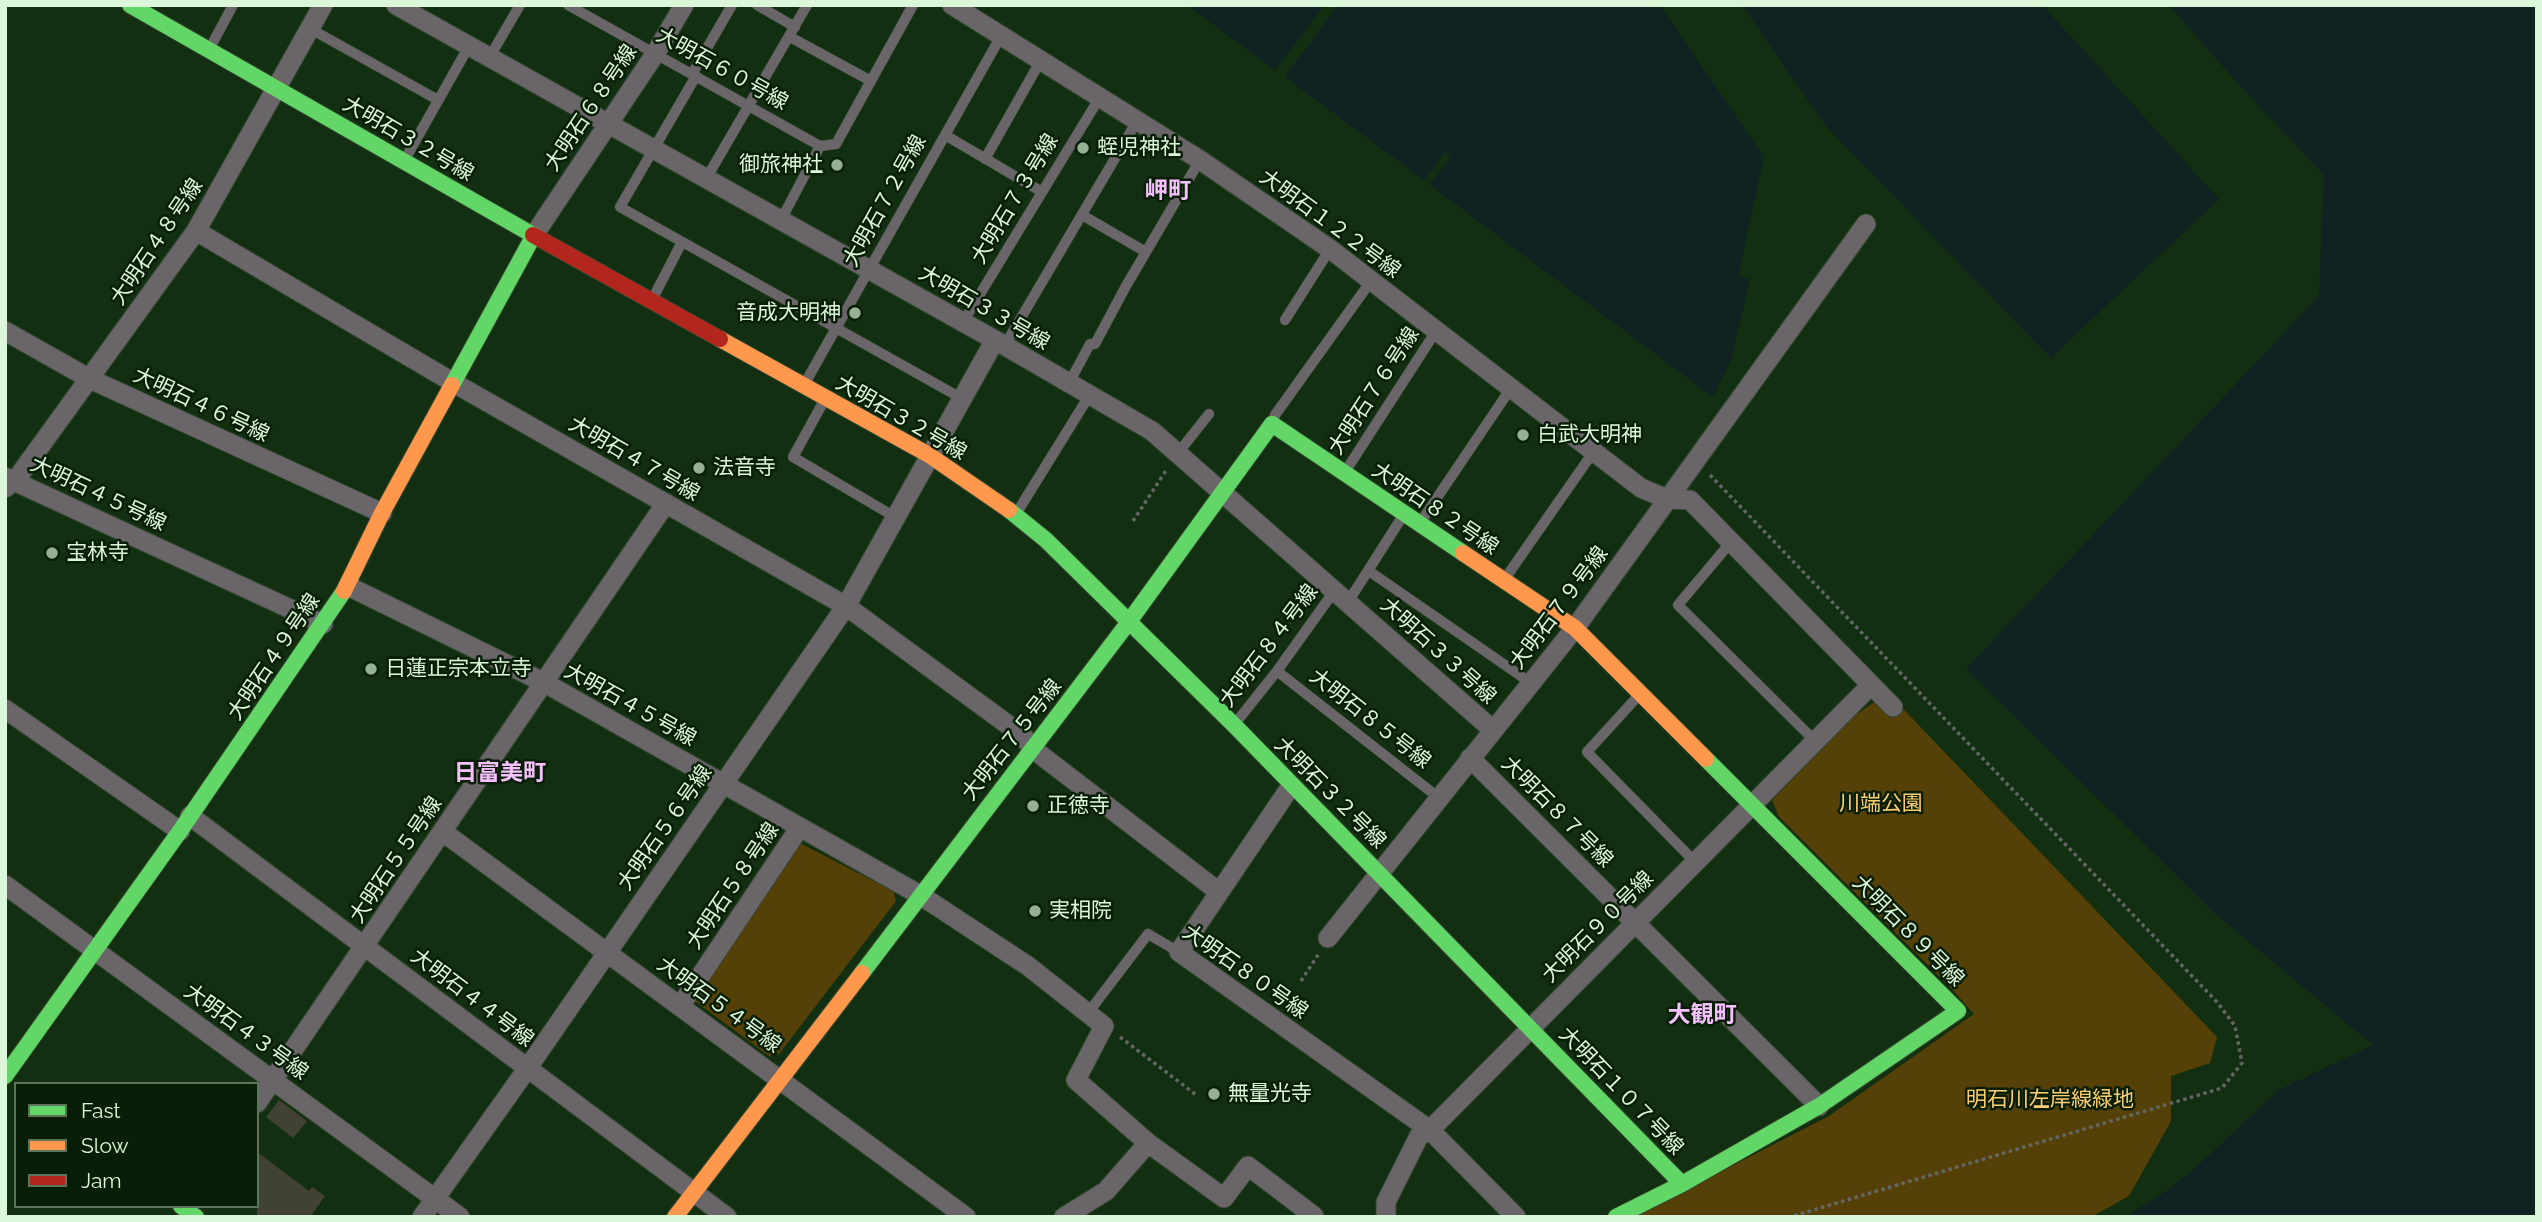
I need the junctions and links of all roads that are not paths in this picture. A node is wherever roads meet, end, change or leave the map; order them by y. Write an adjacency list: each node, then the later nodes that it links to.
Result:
1 (130, 5): 18 (street, 大明石３２号線)
2 (233, 5): 18 (lane)
3 (323, 5): 14 (street, 大明石４８号線)
4 (396, 5): 13 (street, 大明石３３号線)
5 (520, 5): 20 (lane)
6 (568, 5): 19 (lane, 大明石６０号線)
7 (684, 5): 19 (street, 大明石６８号線)
8 (732, 5): 22 (lane)
9 (757, 5): 15 (lane)
10 (807, 5): 15 (lane)
11 (913, 5): 23 (lane)
12 (952, 5): 16 (street, 大明石１２２号線)
13 (418, 11): 17 (street, 大明石３３号線)
14 (309, 28): 24 (street, 大明石４８号線); 26 (lane)
15 (792, 32): 23 (lane); 27 (lane)
16 (1001, 36): 21 (street, 大明石１２２号線); 30 (lane, 大明石７２号線)
17 (469, 46): 20 (street, 大明石３３号線); 26 (lane)
18 (209, 49): 24 (street, 大明石３２号線)
19 (655, 54): 22 (lane, 大明石６０号線); 29 (street, 大明石６８号線)
20 (489, 58): 29 (street, 大明石３３号線)
21 (1041, 60): 25 (street, 大明石１２２号線); 33 (lane)
22 (694, 75): 27 (lane, 大明石６０号線); 32 (lane)
23 (871, 81): 31 (lane)
24 (277, 88): 35 (street, 大明石３２号線); 41 (street, 大明石４８号線)
25 (1100, 97): 28 (street, 大明石１２２号線); 37 (lane, 大明石７３号線)
26 (438, 100): 35 (lane)
27 (749, 105): 31 (lane, 大明石６０号線); 36 (lane)
28 (1137, 121): 34 (street, 大明石１２２号線); 38 (lane)
29 (608, 124): 32 (street, 大明石３３号線); 42 (street, 大明石６８号線)
30 (945, 135): 33 (lane); 46 (lane, 大明石７２号線)
31 (820, 146): 39 (lane)
32 (654, 149): 36 (street, 大明石３３号線); 43 (lane)
33 (985, 159): 37 (lane)
34 (1200, 160): 44 (street, 大明石１２２号線); 45 (lane)
35 (404, 161): 42 (street, 大明石３２号線)
36 (706, 179): 39 (street, 大明石３３号線)
37 (1042, 192): 50 (lane, 大明石７３号線)
38 (1082, 215): 45 (lane); 54 (lane)
39 (780, 220): 46 (street, 大明石３３号線)
40 (1866, 224): 71 (street, 大明石７９号線)
41 (196, 231): 55 (street, 大明石４８号線); 56 (street, 大明石４７号線)
42 (534, 235): 48 (street, 大明石３２号線); 56 (street, 大明石４９号線)
43 (682, 242): 48 (lane); 51 (lane)
44 (1330, 249): 47 (street, 大明石１２２号線); 49 (lane)
45 (1146, 252): 57 (lane)
46 (869, 270): 50 (street, 大明石３３号線); 51 (lane, 大明石７２号線)
47 (1371, 281): 53 (street, 大明石１２２号線); 64 (lane, 大明石７５号線)
48 (652, 301): 58 (street, 大明石３２号線)
49 (1285, 320)
50 (963, 322): 54 (street, 大明石３３号線)
51 (836, 329): 58 (lane, 大明石７２号線); 62 (lane)
52 (5, 331): 55 (street, 大明石４６号線)
53 (1436, 331): 59 (street, 大明石１２２号線); 68 (lane, 大明石７６号線)
54 (1000, 343): 57 (street, 大明石３３号線); 62 (street, 大明石５６号線)
55 (90, 379): 69 (street, 大明石４８号線); 73 (street, 大明石４６号線)
56 (454, 383): 72 (street, 大明石４７号線); 73 (street, 大明石４９号線)
57 (1069, 383): 60 (street, 大明石３３号線)
58 (803, 385): 61 (street, 大明石３２号線)
59 (1511, 388): 65 (street, 大明石１２２号線); 77 (lane)
60 (1089, 396): 66 (street, 大明石３３号線); 75 (lane)
61 (825, 398): 67 (street, 大明石３２号線); 76 (lane)
62 (961, 398): 67 (street, 大明石５６号線)
63 (1209, 414): 66 (lane)
64 (1272, 424): 68 (street, 大明石８２号線); 70 (street, 大明石７５号線)
65 (1594, 451): 71 (street, 大明石１２２号線); 80 (lane)
66 (1178, 453): 70 (street, 大明石３３号線)
67 (929, 455): 75 (street, 大明石３２号線); 76 (street, 大明石５６号線)
68 (1344, 473): 74 (street, 大明石８２号線)
69 (8, 482): 85 (street, 大明石４５号線)
70 (1223, 491): 82 (street, 大明石３３号線); 84 (street, 大明石７５号線)
71 (1667, 499): 78 (street, 大明石１２２号線); 86 (street, 大明石７９号線)
72 (666, 503): 83 (street, 大明石４７号線); 88 (street, 大明石５５号線)
73 (382, 513): 81 (street, 大明石４９号線)
74 (1404, 513): 77 (street, 大明石８２号線); 79 (lane, 大明石８４号線)
75 (1015, 514): 84 (street, 大明石３２号線)
76 (895, 517): 83 (street, 大明石５６号線)
77 (1420, 524): 80 (street, 大明石８２号線)
78 (1731, 542): 90 (street, 大明石１２２号線); 96 (lane)
79 (1369, 571): 82 (lane, 大明石８４号線); 89 (lane)
80 (1504, 580): 86 (street, 大明石８２号線)
81 (348, 586): 85 (street, 大明石４９号線); 88 (street, 大明石４５号線)
82 (1341, 596): 87 (lane, 大明石８４号線); 95 (street, 大明石３３号線)
83 (846, 606): 97 (street, 大明石４７号線); 99 (street, 大明石５６号線)
84 (1128, 623): 94 (street, 大明石３２号線); 97 (street, 大明石７５号線)
85 (323, 624): 103 (street, 大明石４９号線)
86 (1575, 628): 89 (street, 大明石７９号線); 91 (street, 大明石８９号線)
87 (1277, 671): 94 (lane, 大明石８４号線); 101 (lane, 大明石８５号線)
88 (545, 683): 99 (street, 大明石４５号線); 105 (street, 大明石５５号線)
89 (1531, 683): 95 (street, 大明石７９号線)
90 (1871, 685): 92 (street, 大明石１２２号線); 96 (street, 大明石９０号線)
91 (1641, 693): 102 (street, 大明石８９号線); 106 (lane)
92 (1893, 707)
93 (5, 709): 103 (street, 大明石４４号線)
94 (1234, 725): 100 (street, 大明石３２号線)
95 (1493, 730): 98 (street, 大明石７９号線)
96 (1815, 741): 102 (street, 大明石９０号線)
97 (1033, 749): 109 (street, 大明石４７号線); 110 (street, 大明石７５号線)
98 (1470, 758): 101 (street, 大明石７９号線); 111 (street, 大明石８７号線)
99 (724, 784): 104 (street, 大明石４５号線); 115 (street, 大明石５６号線)
100 (1291, 786): 107 (street, 大明石３２号線); 109 (street)
101 (1439, 798): 107 (street, 大明石７９号線)
102 (1753, 804): 106 (street, 大明石９０号線); 125 (street, 大明石８９号線)
103 (185, 823): 113 (street, 大明石４４号線); 114 (street, 大明石４９号線)
104 (800, 827): 110 (street, 大明石４５号線); 117 (street, 大明石５８号線)
105 (443, 832): 113 (street, 大明石５５号線); 115 (street, 大明石５４号線)
106 (1695, 862): 111 (street, 大明石９０号線)
107 (1379, 873): 112 (street, 大明石７９号線); 119 (street, 大明石３２号線)
108 (5, 885): 114 (street, 大明石４３号線)
109 (1219, 892): 116 (street)
110 (920, 895): 118 (street); 123 (street, 大明石７５号線)
111 (1635, 922): 119 (street, 大明石９０号線); 125 (street, 大明石８７号線)
112 (1328, 938)
113 (365, 945): 120 (street, 大明石４４号線); 122 (street, 大明石５５号線)
114 (95, 951): 121 (street, 大明石４９号線); 122 (street, 大明石４３号線)
115 (607, 951): 117 (street, 大明石５４号線); 120 (street, 大明石５６号線)
116 (1179, 952): 118 (lane, 大明石８０号線); 126 (street, 大明石８０号線)
117 (681, 1004): 123 (street, 大明石５４号線)
118 (1088, 1013): 127 (street)
119 (1530, 1028): 126 (street, 大明石９０号線); 128 (street, 大明石１０７号線)
120 (527, 1069): 129 (street, 大明石４４号線); 130 (street, 大明石５６号線)
121 (5, 1078)
122 (273, 1080): 124 (street, 大明石５５号線); 130 (street, 大明石４３号線)
123 (782, 1080): 129 (street, 大明石７５号線); 136 (street, 大明石５４号線)
124 (259, 1099)
125 (1819, 1106): 128 (street, 大明石８９号線)
126 (1430, 1130): 138 (street, 大明石９０号線); 139 (street, 大明石８０号線)
127 (1148, 1143): 131 (street); 137 (street)
128 (1682, 1184): 140 (street, 大明石８９号線)
129 (694, 1192): 134 (street, 大明石７５号線); 135 (street, 大明石４４号線)
130 (435, 1199): 132 (street, 大明石５６号線); 133 (street, 大明石４３号線)
131 (1314, 1216)
132 (422, 1217)
133 (460, 1217)
134 (675, 1217)
135 (727, 1217)
136 (966, 1217)
137 (1063, 1217)
138 (1386, 1217)
139 (1516, 1217)
140 (1616, 1217)

